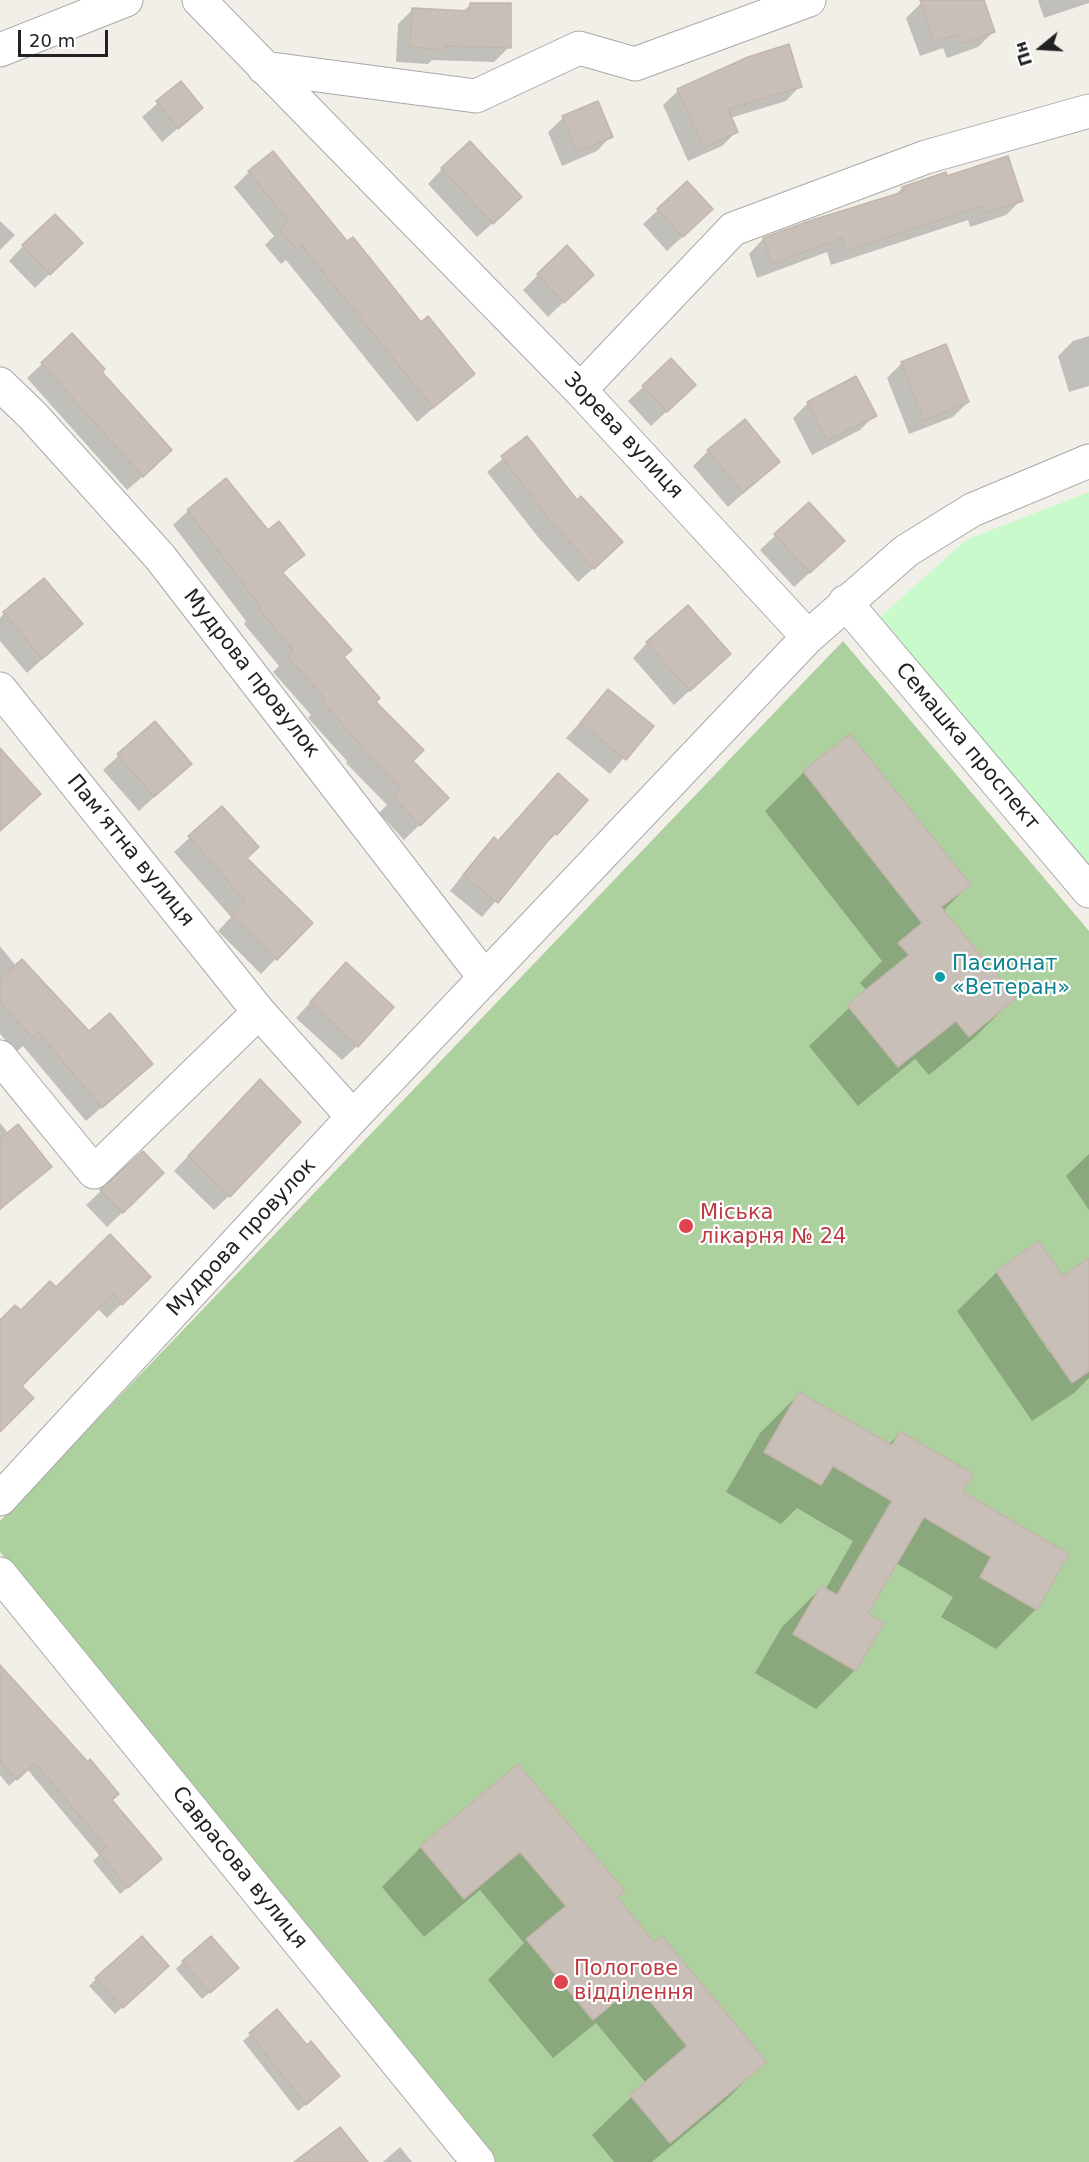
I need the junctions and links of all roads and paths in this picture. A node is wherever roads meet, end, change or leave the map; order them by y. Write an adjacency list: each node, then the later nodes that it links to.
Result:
1 (126, 0): 4 (street)
2 (199, 0): 5 (street, Зорева вулиця)
3 (809, 0): 5 (street)
4 (0, 50)
5 (264, 68): 8 (street, Зорева вулиця)
6 (1089, 111): 8 (street)
7 (0, 384): 14 (street, Мудрова провулок)
8 (580, 390): 11 (street, Зорева вулиця)
9 (1089, 461): 10 (street)
10 (845, 602): 11 (street); 13 (street, Семашка проспект)
11 (808, 637): 14 (street, Мудрова провулок)
12 (0, 689): 15 (street, Пам’ятна вулиця)
13 (1089, 891)
14 (485, 978): 17 (street, Мудрова провулок)
15 (260, 1012): 16 (street); 17 (street, Пам’ятна вулиця)
16 (0, 1057)
17 (353, 1117): 18 (street, Мудрова провулок)
18 (0, 1499)
19 (0, 1574): 20 (street, Саврасова вулиця)
20 (478, 2162)

